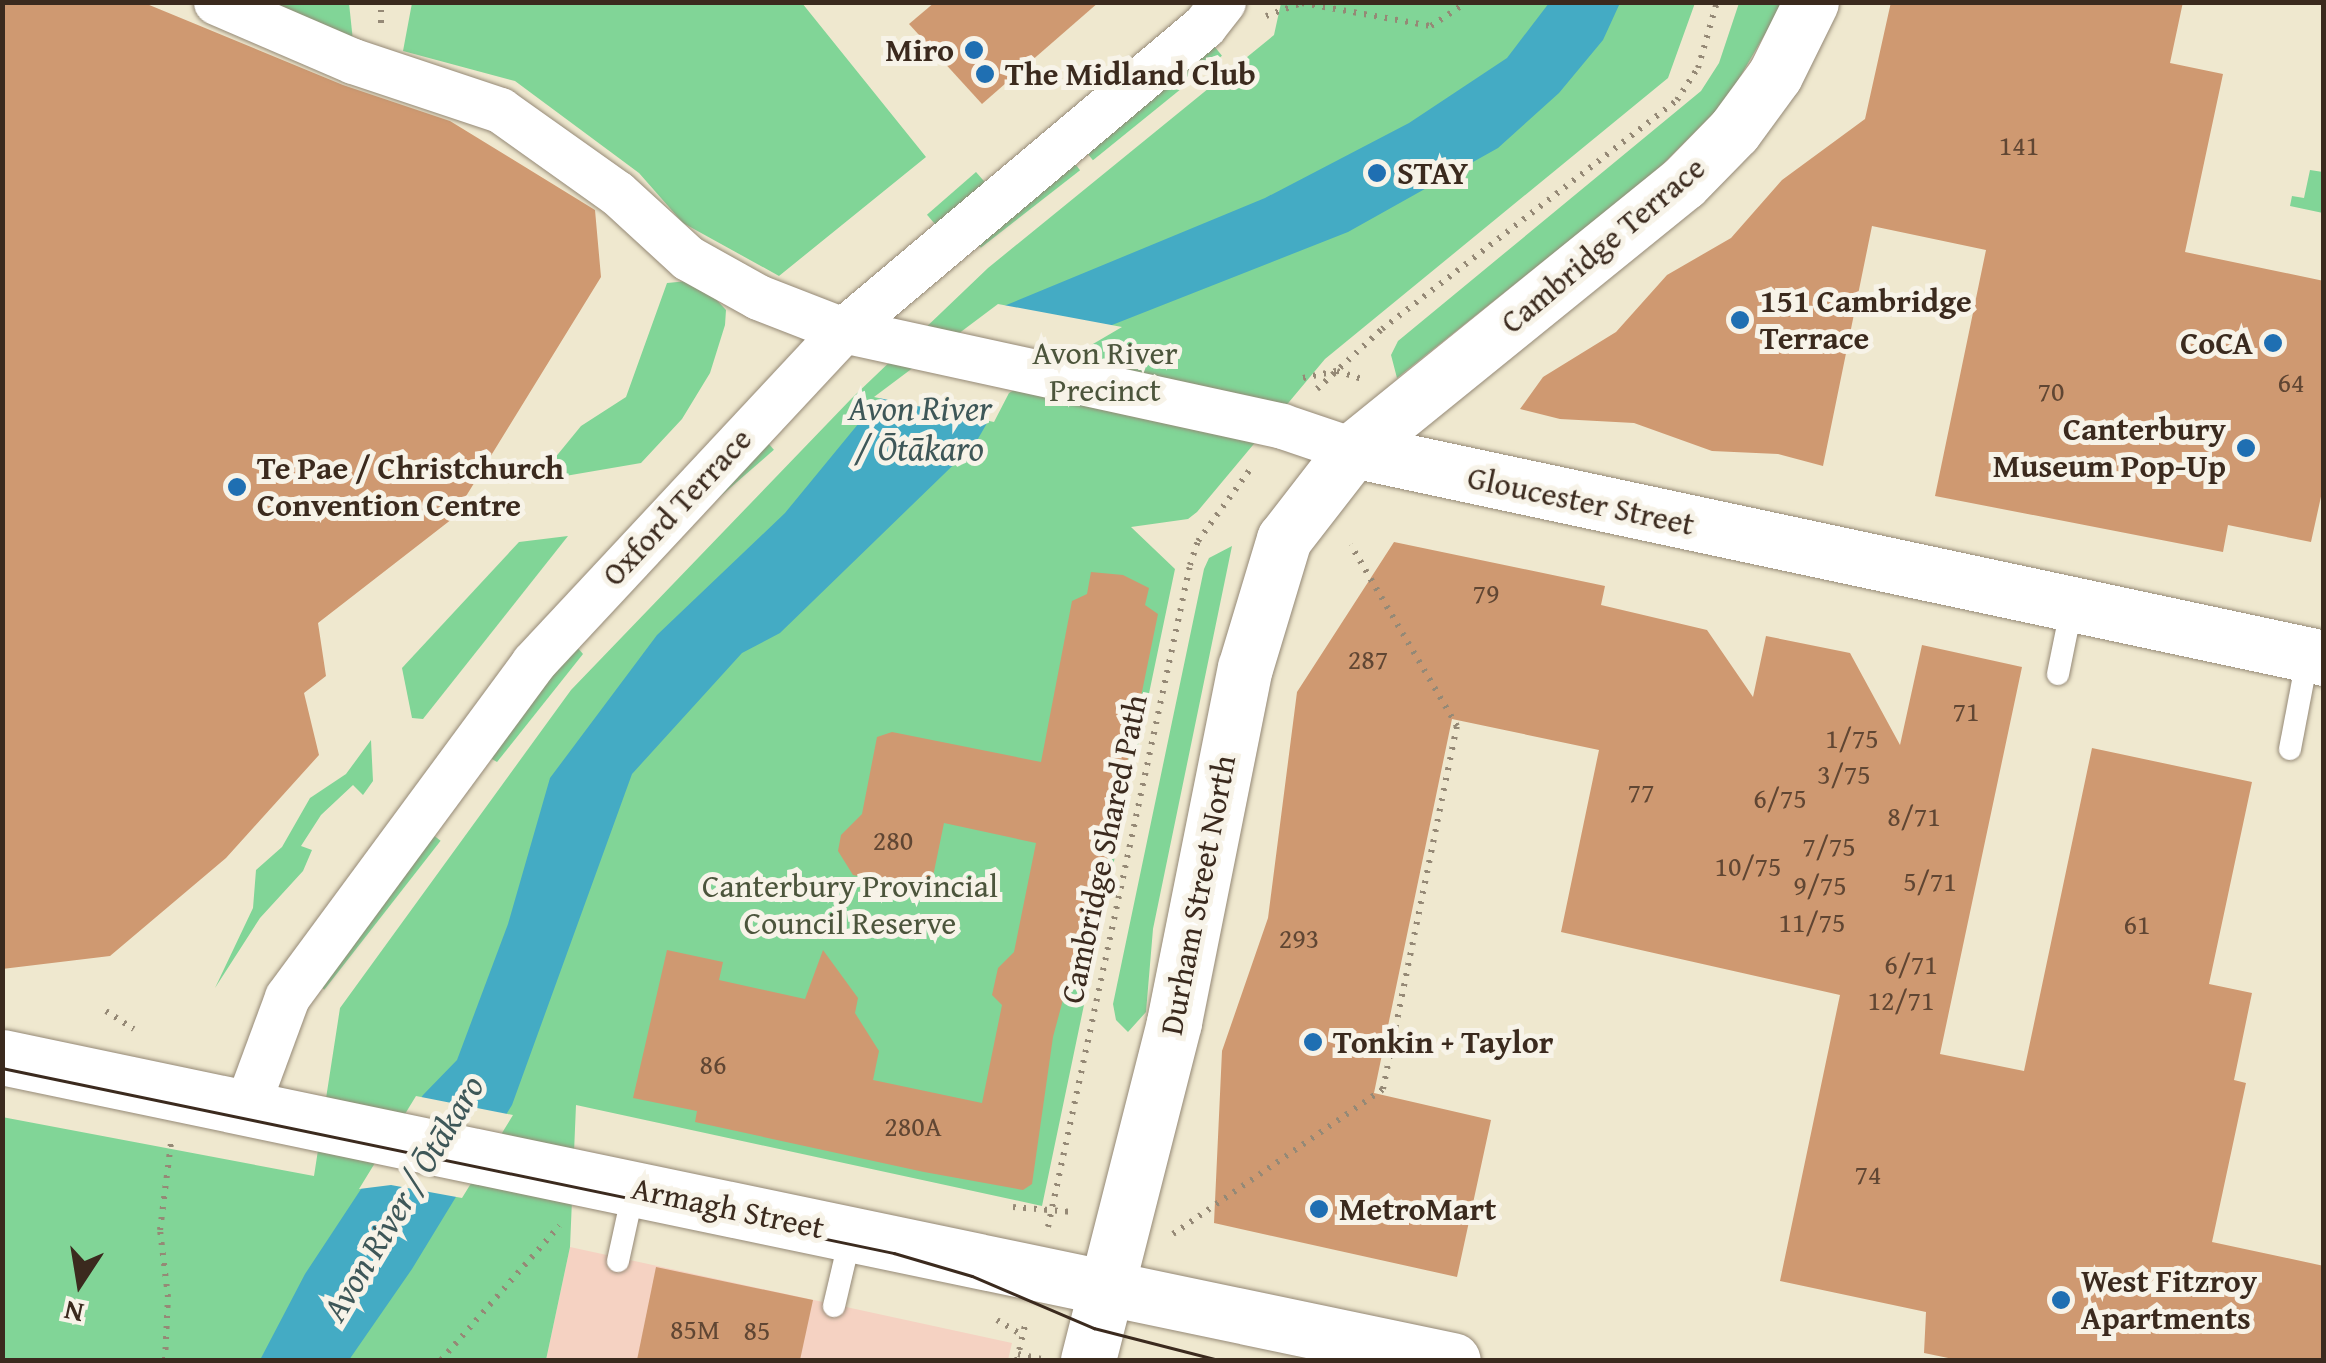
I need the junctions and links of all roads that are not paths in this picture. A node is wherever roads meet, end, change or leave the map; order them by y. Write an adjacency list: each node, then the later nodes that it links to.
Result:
1 (216, 2): 4 (street, Gloucester Street)
2 (1811, 2): 5 (street, Cambridge Terrace)
3 (1213, 4): 4 (street, Oxford Terrace)
4 (843, 330): 5 (street, Gloucester Street); 11 (street, Oxford Terrace)
5 (1352, 450): 6 (street, Gloucester Street); 15 (street, Durham Street North)
6 (2072, 605): 7 (street, Gloucester Street); 8 (lane)
7 (2316, 657): 9 (lane)
8 (2058, 674)
9 (2290, 749)
10 (2, 1057): 11 (street, Armagh Street)
11 (246, 1108): 12 (street, Armagh Street)
12 (634, 1188): 13 (street, Armagh Street); 14 (lane)
13 (851, 1234): 15 (street, Armagh Street); 16 (lane)
14 (618, 1260)
15 (1104, 1287): 17 (street, Armagh Street); 18 (street, Durham Street North)
16 (834, 1306)
17 (1435, 1359)
18 (1065, 1360)

